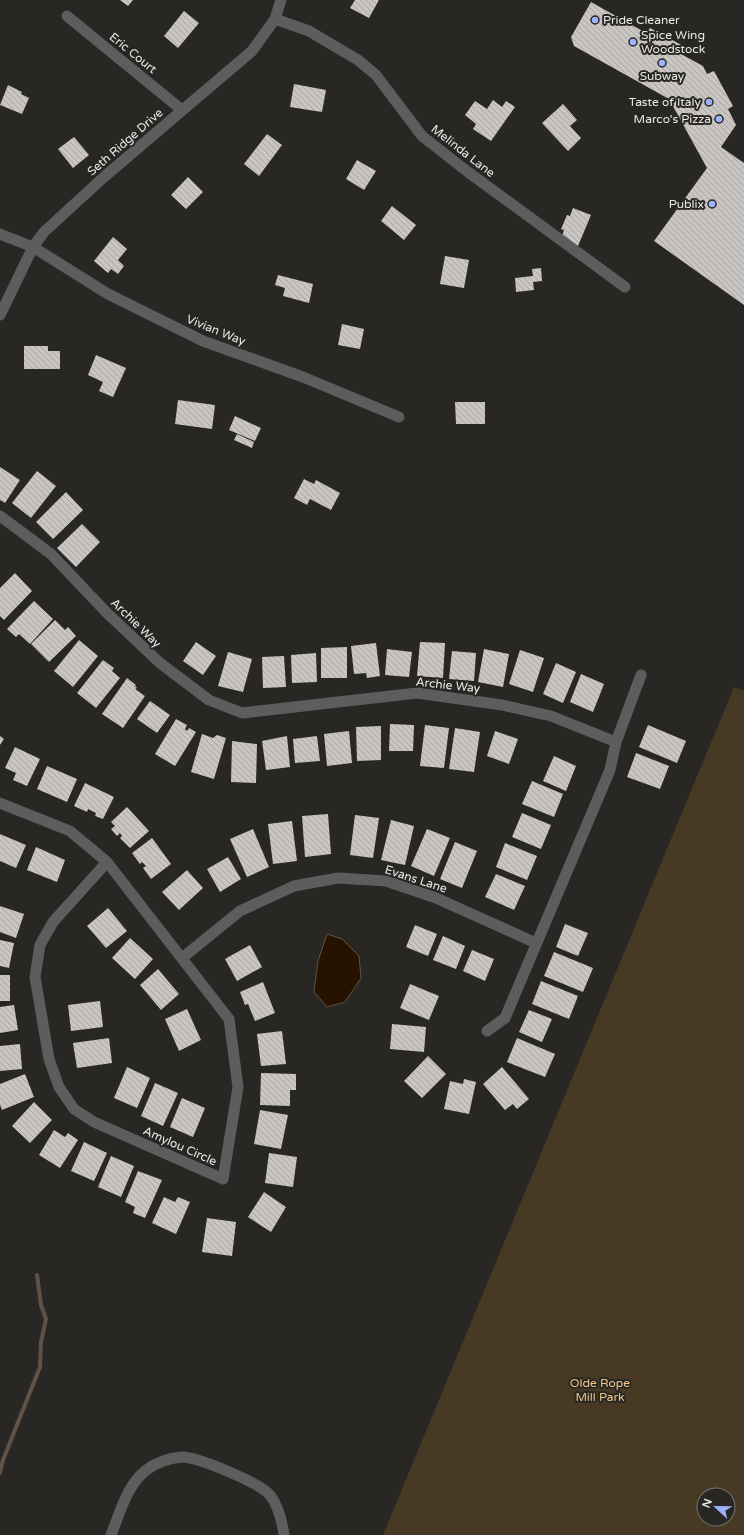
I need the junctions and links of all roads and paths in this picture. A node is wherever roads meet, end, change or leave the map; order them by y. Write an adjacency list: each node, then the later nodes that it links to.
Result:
1 (282, 0): 3 (street, Seth Ridge Drive)
2 (67, 16): 4 (street, Eric Court)
3 (275, 18): 4 (street, Seth Ridge Drive); 7 (street, Melinda Lane)
4 (182, 110): 6 (street, Seth Ridge Drive)
5 (0, 234): 6 (street, Vivian Way)
6 (33, 247): 8 (street, Seth Ridge Drive); 9 (street, Vivian Way)
7 (625, 287)
8 (0, 315)
9 (399, 417)
10 (0, 516): 12 (street, Archie Way)
11 (641, 676): 12 (street)
12 (616, 742): 15 (street)
13 (0, 803): 14 (street, Amylou Circle)
14 (107, 862): 16 (street, Amylou Circle); 16 (street, Amylou Circle)
15 (536, 943): 16 (street, Evans Lane); 17 (street)
16 (182, 958)
17 (486, 1031)
18 (111, 1535): 19 (street)
19 (284, 1535)

